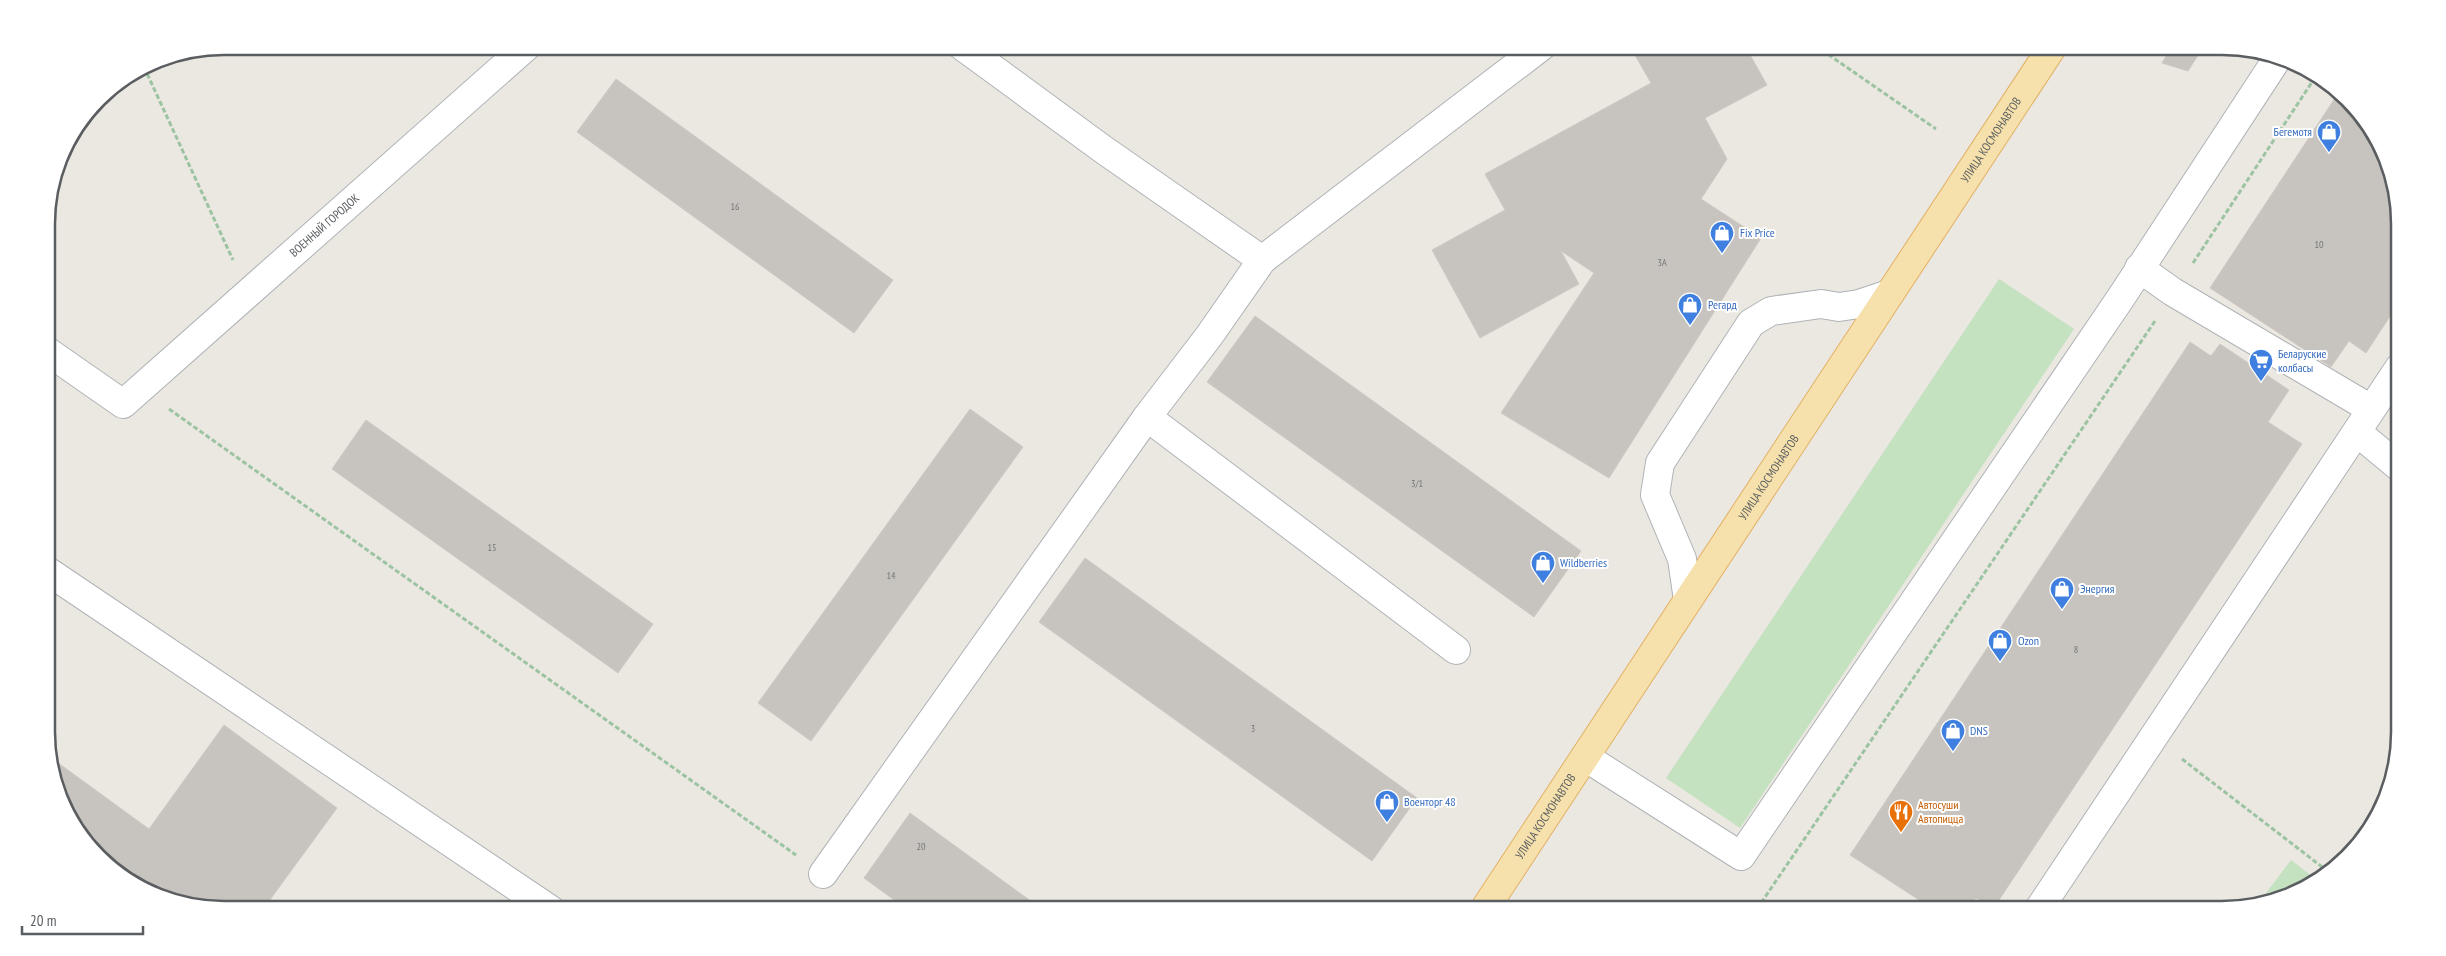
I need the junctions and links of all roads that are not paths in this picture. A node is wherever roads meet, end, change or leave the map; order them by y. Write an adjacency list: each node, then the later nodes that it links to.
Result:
1 (517, 55): 9 (lane, ВОЕННЫЙ ГОРОДОК)
2 (974, 55): 6 (lane)
3 (1530, 55): 6 (lane)
4 (2047, 55): 8 (main road, УЛИЦА КОСМОНАВТОВ)
5 (2274, 63): 7 (lane)
6 (1262, 260): 12 (lane)
7 (2139, 268): 11 (lane); 18 (lane)
8 (1890, 294): 16 (main road, УЛИЦА КОСМОНАВТОВ); 16 (lane)
9 (55, 355)
10 (2391, 380): 11 (lane)
11 (2371, 409): 13 (lane)
12 (1147, 417): 17 (lane); 19 (lane)
13 (2357, 432): 14 (lane); 22 (lane)
14 (2391, 460)
15 (55, 576): 20 (lane)
16 (1688, 600): 18 (main road, УЛИЦА КОСМОНАВТОВ)
17 (1456, 650)
18 (1585, 757): 21 (main road, УЛИЦА КОСМОНАВТОВ)
19 (823, 874)
20 (531, 901)
21 (1490, 901)
22 (2044, 901)

